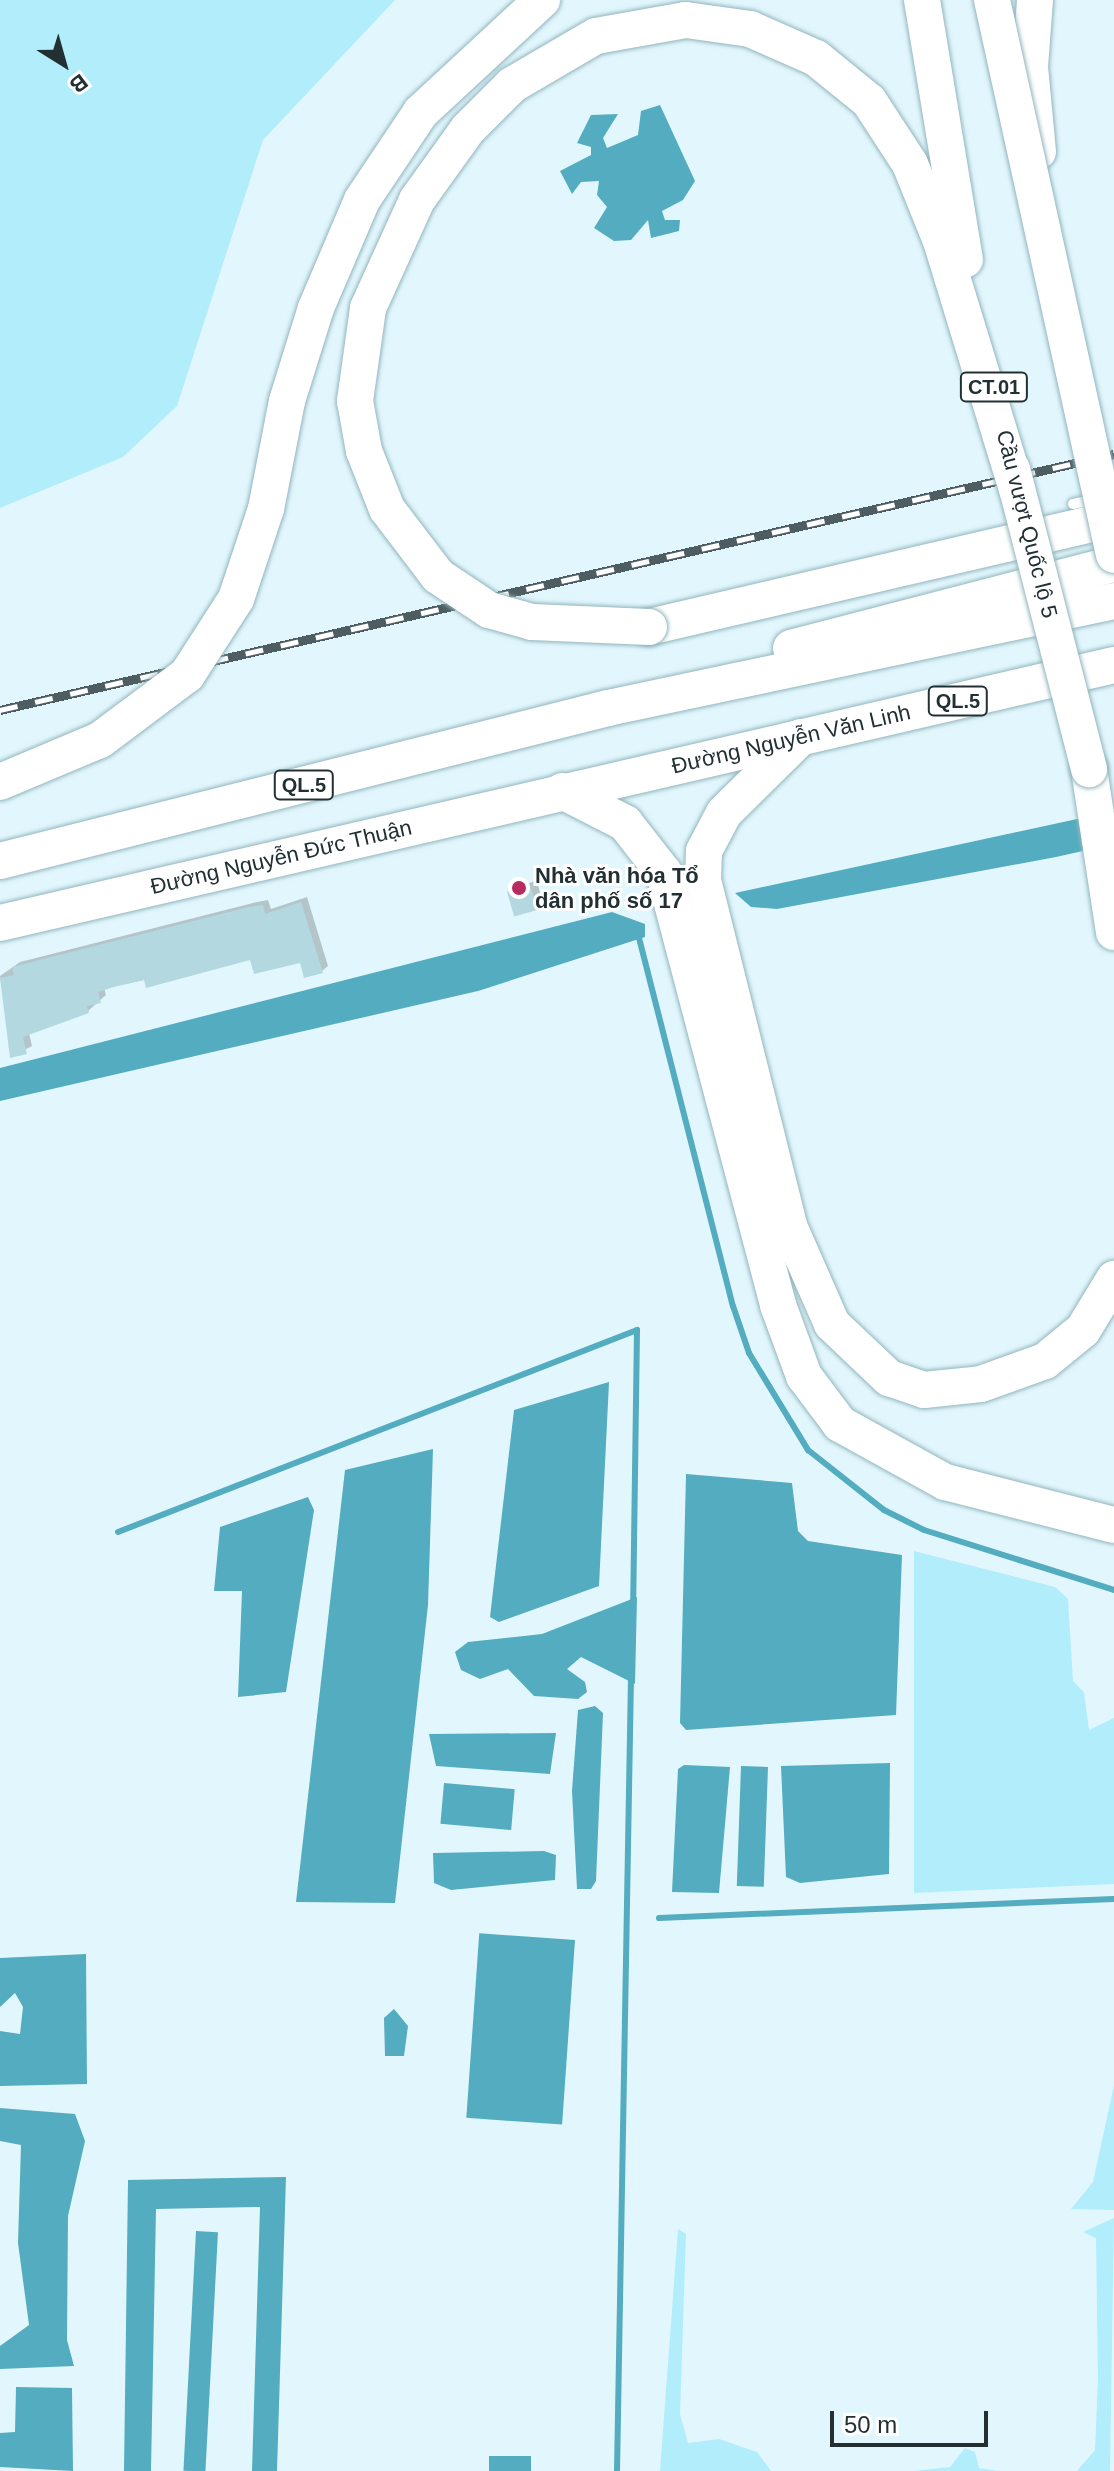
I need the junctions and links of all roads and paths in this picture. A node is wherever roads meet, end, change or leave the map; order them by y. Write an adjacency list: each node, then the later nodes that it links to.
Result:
1 (542, 0): 17 (highway, bridge)
2 (922, 0): 6 (highway, Cầu vượt Quốc lộ 5 / CT.01, bridge)
3 (992, 0): 5 (highway, bridge)
4 (1035, 0): 5 (highway, bridge)
5 (1045, 234): 10 (highway, bridge)
6 (1017, 490): 9 (highway, bridge); 16 (highway, Cầu vượt Quốc lộ 5 / CT.01, bridge)
7 (1114, 495): 8 (lane)
8 (1073, 504)
9 (1114, 519)
10 (1114, 555)
11 (1114, 564): 14 (highway)
12 (1114, 601): 14 (highway, QL.5)
13 (1114, 665): 15 (highway, Đường Nguyễn Văn Linh / QL.5)
14 (608, 708): 20 (highway, QL.5)
15 (802, 736): 18 (highway, Đường Nguyễn Văn Linh / QL.5); 23 (highway)
16 (1089, 769): 19 (highway, Cầu vượt Quốc lộ 5 / CT.01); 22 (highway)
17 (0, 782)
18 (562, 791): 21 (highway, Đường Nguyễn Đức Thuận / QL.5); 24 (highway)
19 (1114, 855)
20 (0, 861)
21 (0, 923)
22 (1114, 932)
23 (1114, 1279)
24 (1114, 1525)

